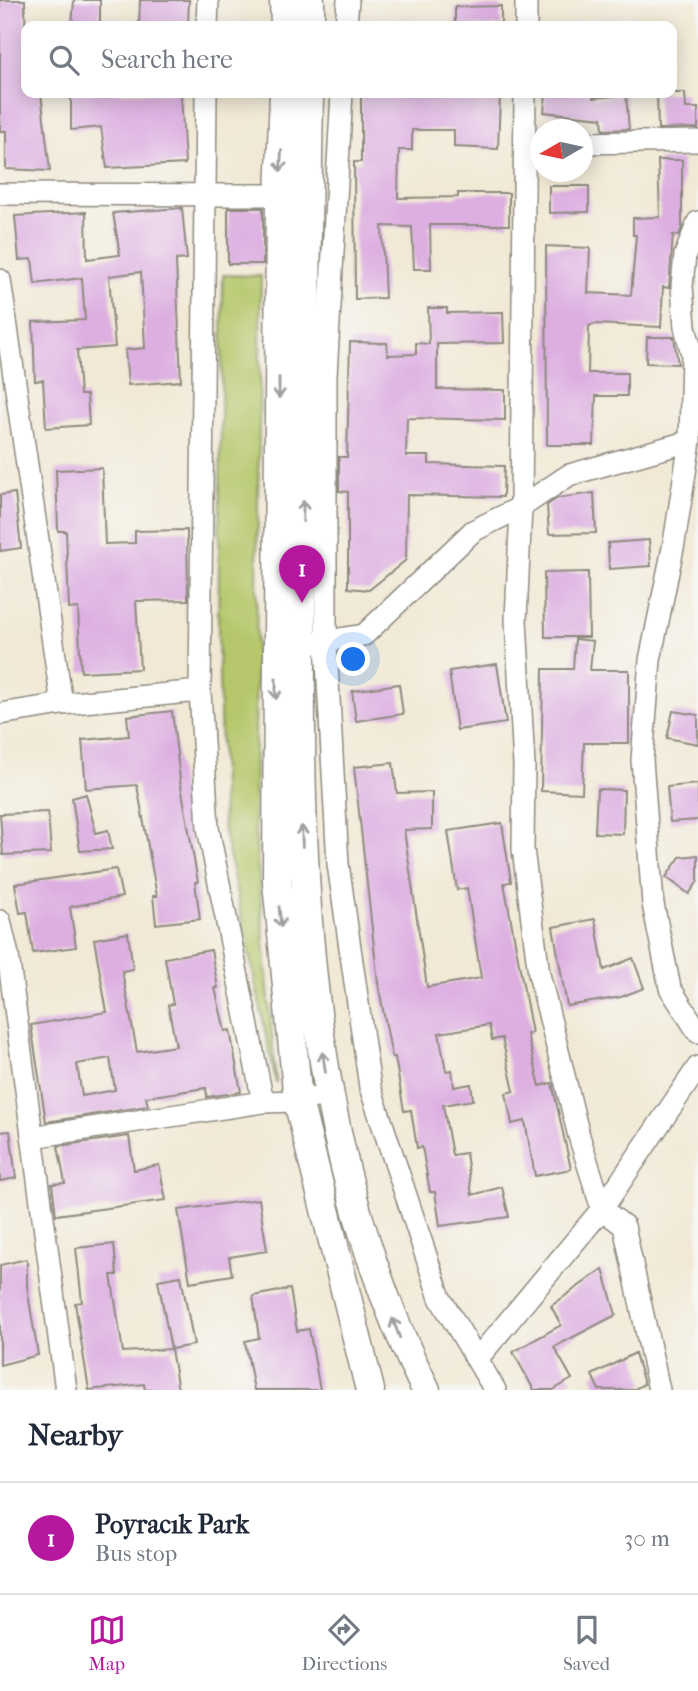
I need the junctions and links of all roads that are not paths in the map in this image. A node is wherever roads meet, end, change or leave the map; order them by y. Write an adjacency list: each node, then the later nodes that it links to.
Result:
1 (208, 0): 6 (street)
2 (284, 0): 7 (main road)
3 (310, 0): 8 (main road)
4 (348, 0): 9 (street)
5 (526, 0): 10 (street)
6 (207, 21)
7 (285, 21)
8 (310, 21)
9 (346, 21)
10 (526, 21)
11 (206, 98): 20 (street)
12 (284, 98): 22 (main road, one-way to 22)
13 (309, 98): 27 (main road, one-way to 13)
14 (342, 98): 27 (street)
15 (526, 98): 16 (street)
16 (530, 125)
17 (698, 141): 18 (street)
18 (593, 144)
19 (532, 182): 26 (street)
20 (205, 192): 21 (street); 22 (street); 28 (street)
21 (0, 194)
22 (280, 195): 27 (main road, one-way to 27)
23 (698, 222): 25 (street)
24 (0, 280): 29 (street)
25 (690, 441): 26 (street); 33 (street)
26 (521, 507): 27 (street); 39 (street)
27 (301, 644): 35 (main road, one-way to 27); 36 (main road, one-way to 36); 40 (street)
28 (201, 691): 29 (street); 37 (street)
29 (62, 704): 30 (street)
30 (0, 714)
31 (0, 921): 32 (street)
32 (4, 956): 38 (street)
33 (698, 1032)
34 (698, 1067): 39 (street)
35 (329, 1094): 36 (street); 43 (main road, one-way to 35)
36 (298, 1101): 37 (street); 42 (main road)
37 (263, 1102): 38 (street)
38 (32, 1137): 41 (street)
39 (602, 1209): 40 (street); 45 (street)
40 (478, 1358): 44 (street)
41 (66, 1390)
42 (370, 1390)
43 (426, 1390)
44 (495, 1390)
45 (659, 1390)

